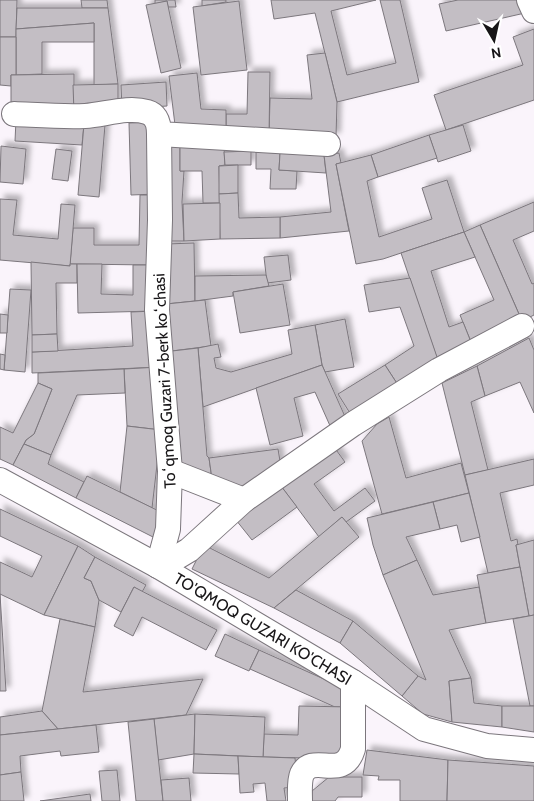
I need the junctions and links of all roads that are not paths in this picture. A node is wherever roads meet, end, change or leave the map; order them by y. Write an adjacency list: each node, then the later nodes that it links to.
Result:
1 (529, 0): 2 (street)
2 (534, 11)
3 (14, 114): 4 (street)
4 (159, 134): 5 (street); 7 (street, Toʻqmoq Guzari 7-berk koʻchasi)
5 (328, 144)
6 (522, 326): 9 (street)
7 (170, 471): 9 (street); 10 (street, Toʻqmoq Guzari 7-berk koʻchasi)
8 (0, 480): 10 (street, TO'QMOQ GUZARI KO'CHASI)
9 (244, 500): 10 (street)
10 (158, 566): 11 (street, TO'QMOQ GUZARI KO'CHASI)
11 (354, 682): 12 (street, TO'QMOQ GUZARI KO'CHASI); 13 (street)
12 (534, 750)
13 (300, 801)

